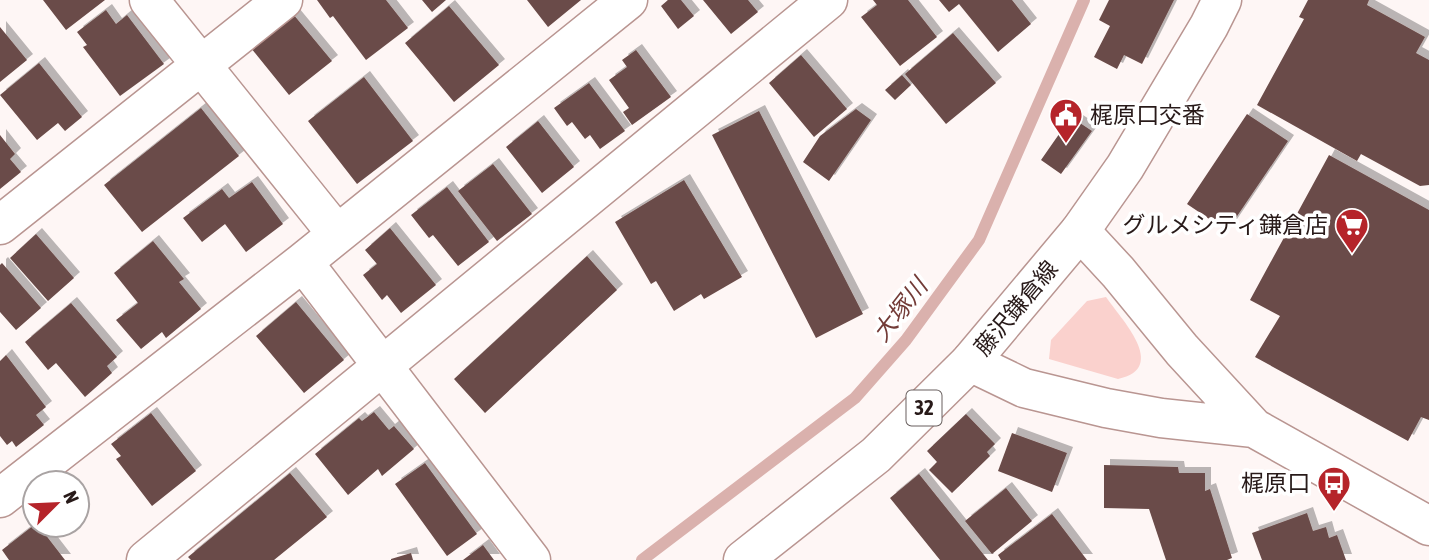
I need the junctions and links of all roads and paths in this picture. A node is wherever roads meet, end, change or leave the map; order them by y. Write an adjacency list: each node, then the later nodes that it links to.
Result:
1 (149, 0): 6 (street)
2 (283, 0): 6 (street)
3 (628, 0): 9 (street)
4 (828, 0): 12 (street)
5 (1222, 0): 8 (street, 藤沢鎌倉線 / 32)
6 (201, 65): 7 (street); 9 (street)
7 (0, 225)
8 (1080, 231): 11 (street, 藤沢鎌倉線 / 32); 13 (street)
9 (337, 234): 10 (street)
10 (303, 262): 12 (street); 14 (street)
11 (970, 362): 13 (street); 18 (street, 藤沢鎌倉線 / 32)
12 (384, 365): 16 (street); 17 (street)
13 (1254, 428): 15 (street)
14 (0, 498)
15 (1429, 526)
16 (146, 560)
17 (531, 560)
18 (743, 560)

